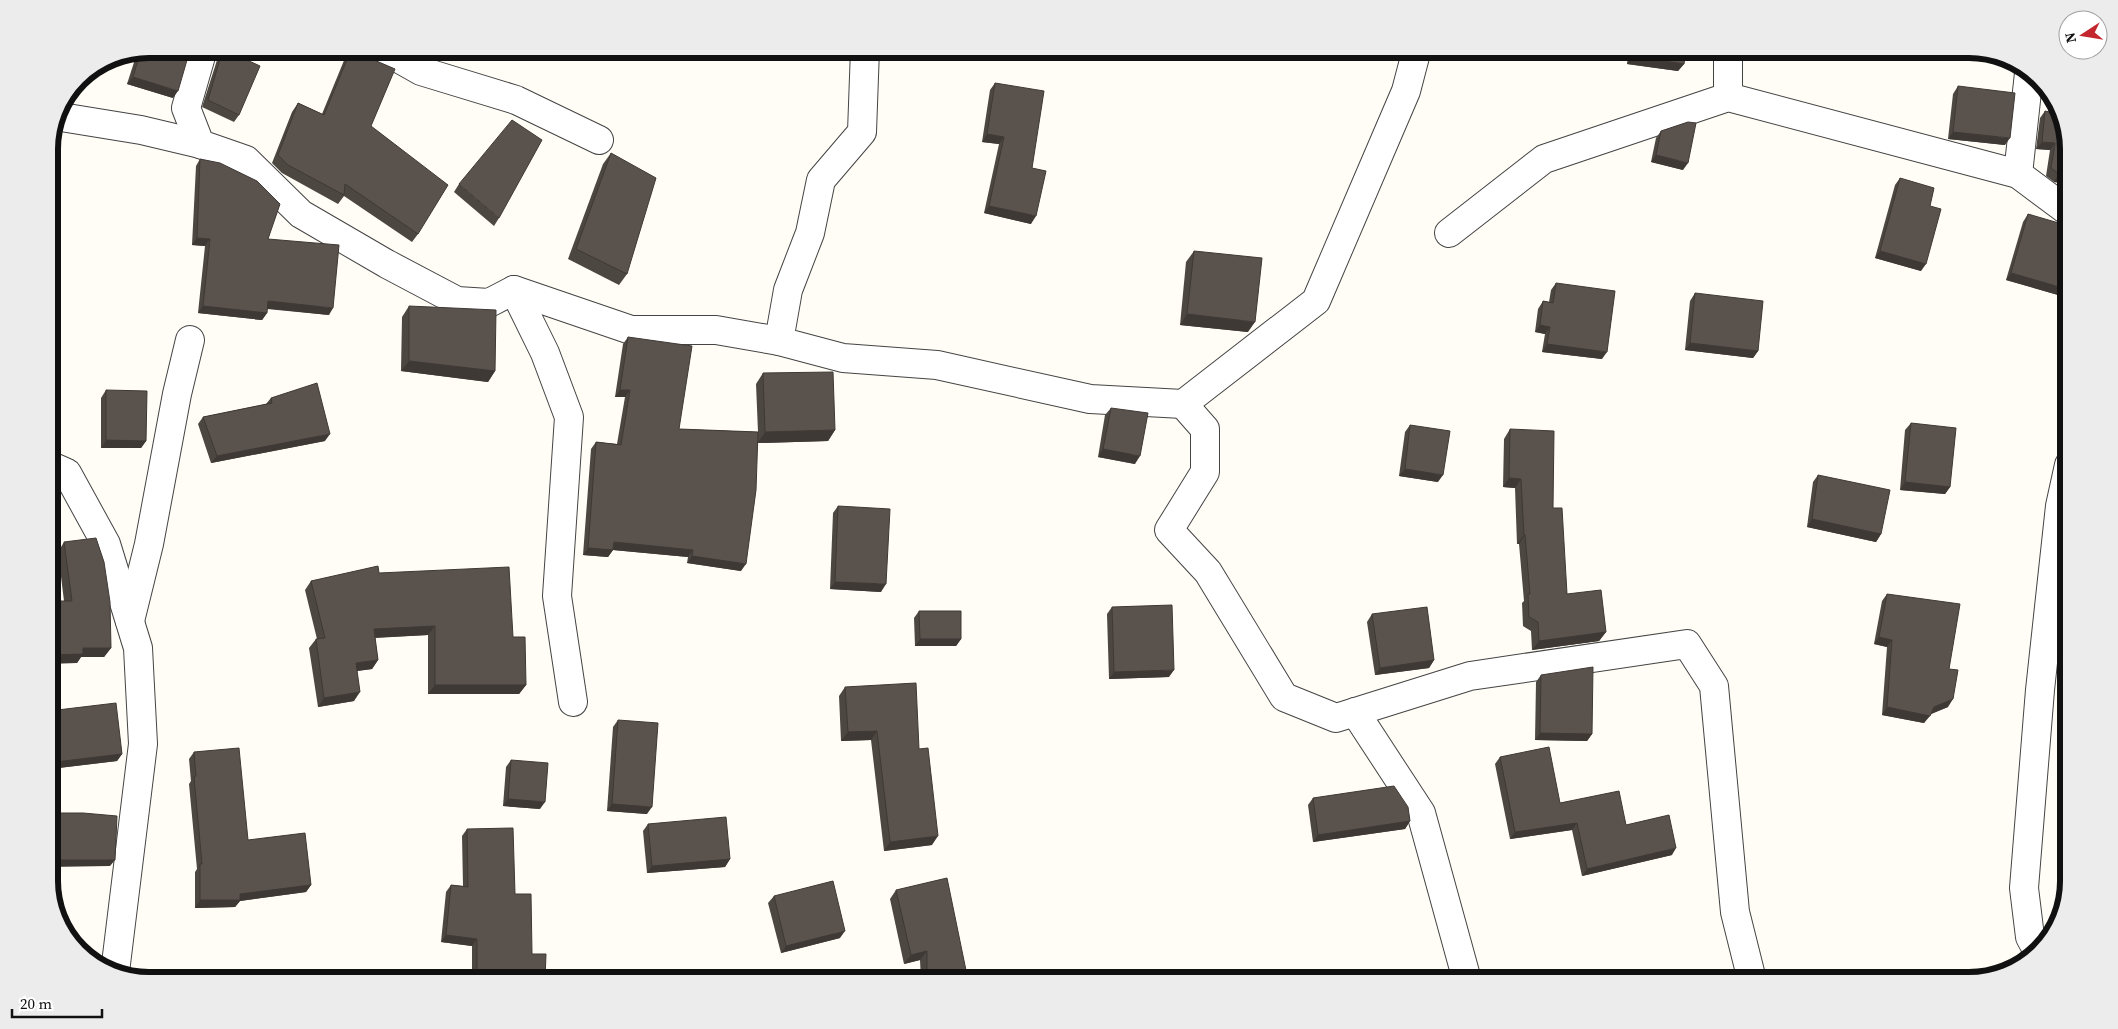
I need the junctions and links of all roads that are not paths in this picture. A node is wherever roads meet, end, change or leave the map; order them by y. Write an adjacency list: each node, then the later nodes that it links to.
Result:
1 (200, 58): 10 (street)
2 (398, 58): 9 (street)
3 (865, 58): 16 (street)
4 (1415, 58): 17 (street)
5 (1728, 58): 7 (street)
6 (2028, 79): 11 (street)
7 (1728, 97): 11 (street); 13 (street)
8 (63, 117): 10 (street)
9 (599, 140)
10 (200, 144): 14 (street)
11 (2018, 174): 12 (street)
12 (2060, 205)
13 (1449, 233)
14 (514, 290): 16 (street); 21 (street)
15 (190, 340): 20 (street)
16 (779, 341): 17 (street)
17 (1183, 404): 22 (street)
18 (58, 469): 20 (street)
19 (2060, 515): 23 (street)
20 (130, 620): 24 (street)
21 (573, 702)
22 (1355, 712): 25 (street); 26 (street)
23 (2034, 945)
24 (116, 966)
25 (1465, 972)
26 (1750, 972)

